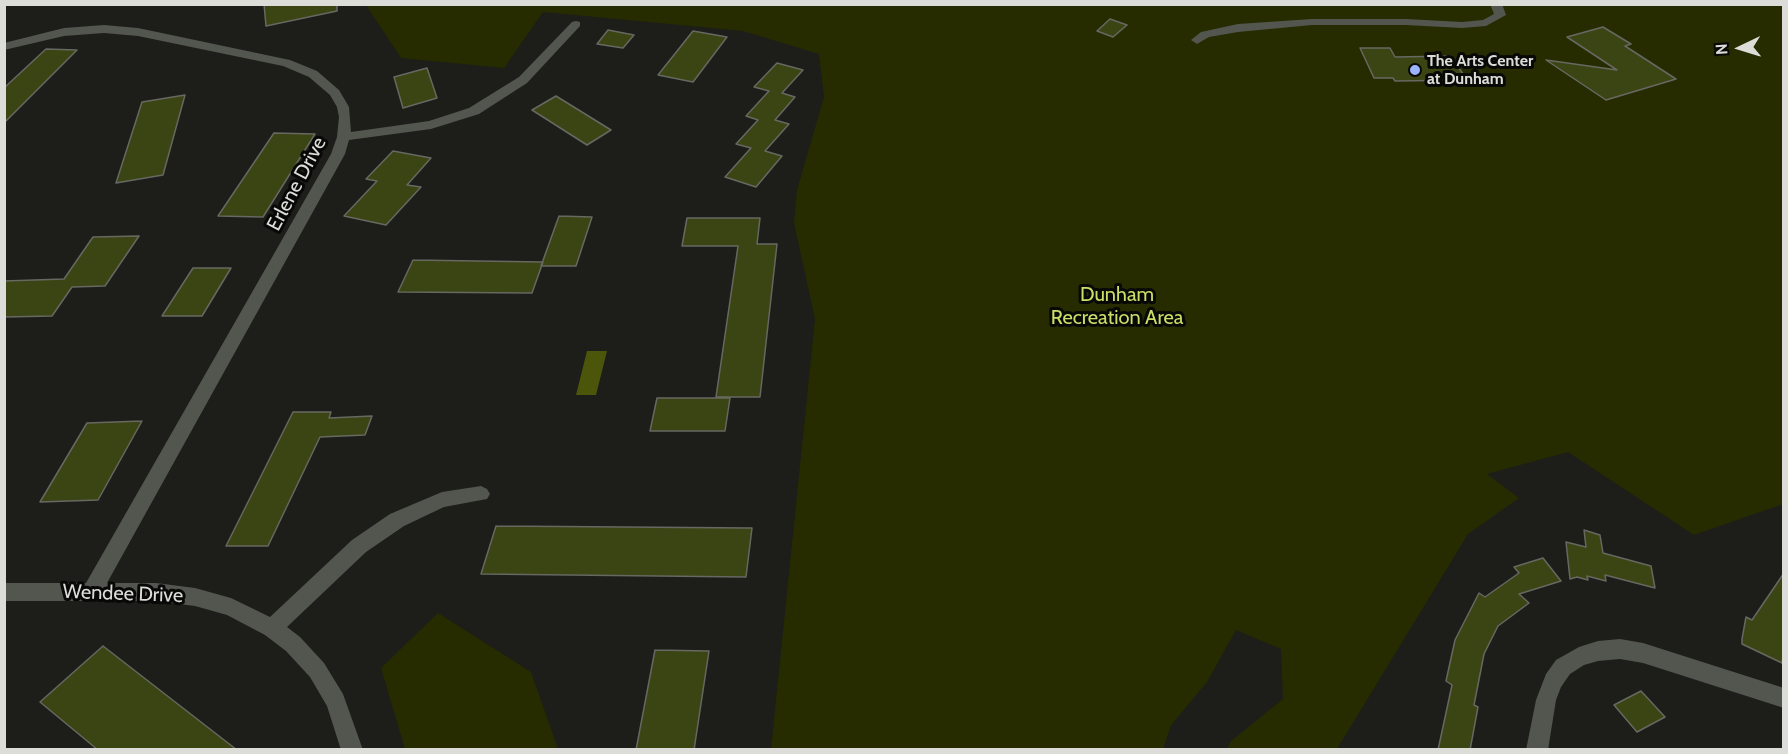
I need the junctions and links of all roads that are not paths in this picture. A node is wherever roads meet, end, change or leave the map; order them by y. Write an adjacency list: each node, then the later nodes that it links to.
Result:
1 (1496, 4): 3 (street)
2 (576, 24): 5 (street)
3 (1197, 40)
4 (4, 46): 5 (street, Erlene Drive)
5 (344, 137): 7 (street, Erlene Drive)
6 (481, 494): 9 (street)
7 (92, 591): 8 (street, Wendee Drive); 9 (street, Wendee Drive)
8 (4, 592)
9 (272, 628): 11 (street, Wendee Drive)
10 (1784, 698): 12 (street)
11 (352, 750)
12 (1537, 750)

